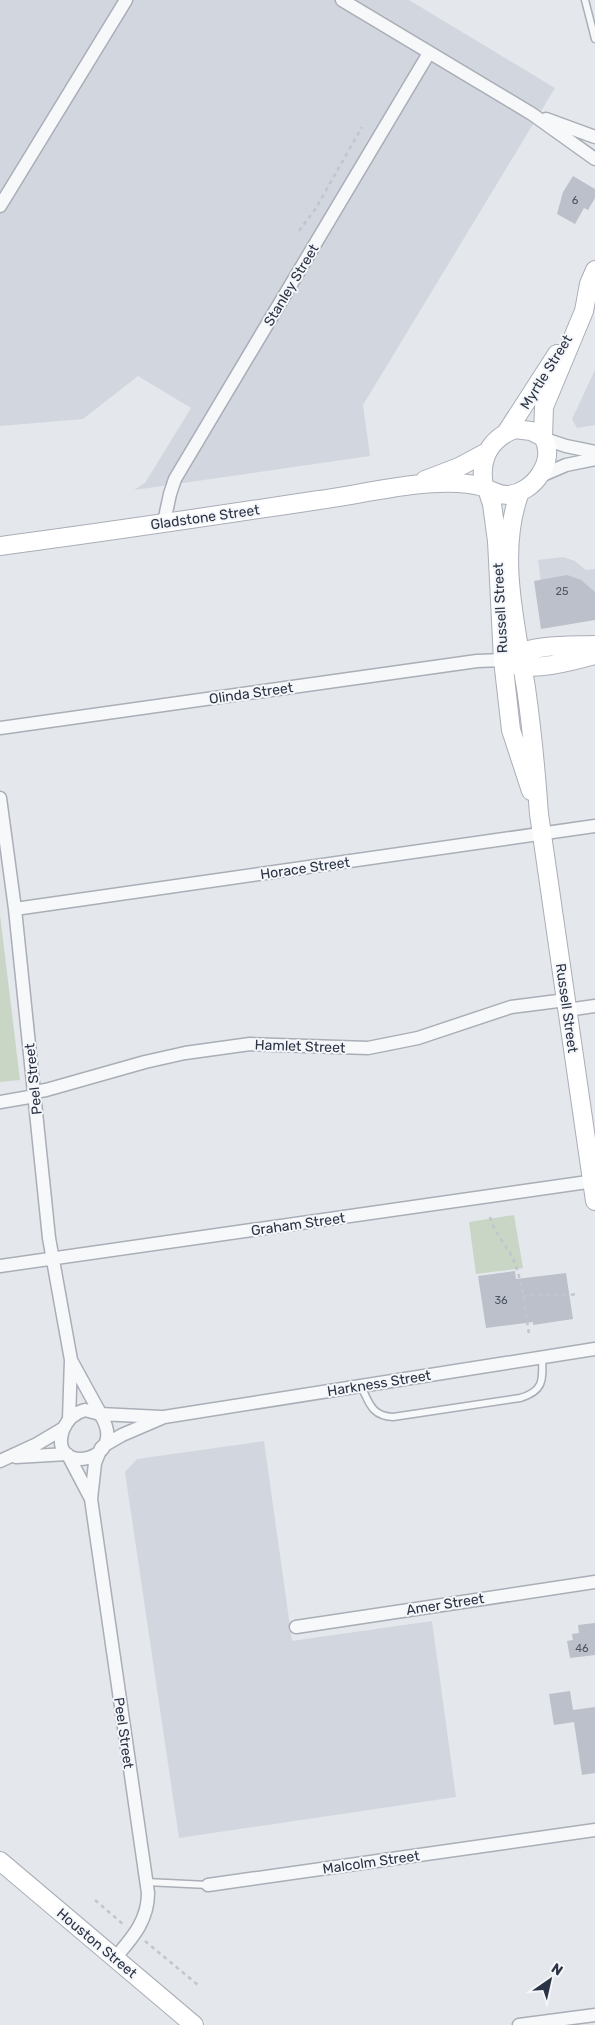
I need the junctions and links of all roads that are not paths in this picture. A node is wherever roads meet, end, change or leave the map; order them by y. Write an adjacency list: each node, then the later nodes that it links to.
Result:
1 (126, 0): 9 (street)
2 (342, 0): 5 (street)
3 (585, 0): 4 (lane)
4 (595, 39)
5 (429, 53): 6 (street); 21 (street, Stanley Street)
6 (532, 114): 7 (street); 8 (street)
7 (595, 137)
8 (595, 159)
9 (0, 206)
10 (595, 270): 11 (main road, Myrtle Street)
11 (590, 305): 12 (main road, Myrtle Street); 13 (main road, Myrtle Street)
12 (506, 433): 13 (main road); 14 (main road)
13 (544, 438): 15 (street); 17 (main road)
14 (487, 452): 18 (main road, Gladstone Street); 19 (main road)
15 (595, 452)
16 (595, 459): 17 (street)
17 (538, 477): 20 (main road)
18 (410, 485): 19 (main road, Gladstone Street); 21 (main road, Gladstone Street)
19 (486, 488): 20 (main road); 25 (main road, Russell Street)
20 (520, 492): 26 (main road, Russell Street)
21 (164, 522): 22 (main road, Gladstone Street)
22 (0, 546)
23 (595, 645): 26 (main road, Olinda Street)
24 (595, 655): 26 (main road, Olinda Street)
25 (503, 660): 26 (main road, Olinda Street); 27 (street, Olinda Street); 29 (main road, Russell Street)
26 (521, 660): 29 (main road, Russell Street)
27 (0, 728)
28 (0, 798): 32 (street, Peel Street)
29 (539, 814): 31 (main road, Russell Street)
30 (595, 826): 31 (street, Horace Street)
31 (542, 834): 32 (street, Horace Street); 33 (main road, Russell Street)
32 (15, 910): 35 (street, Peel Street)
33 (567, 1005): 34 (street, Hamlet Street); 35 (street, Hamlet Street); 37 (main road, Russell Street)
34 (595, 1006)
35 (34, 1094): 36 (street, Hamlet Street); 39 (street, Peel Street)
36 (0, 1102)
37 (594, 1181): 38 (main road, Russell Street); 39 (street, Graham Street)
38 (595, 1201)
39 (52, 1258): 40 (street, Graham Street); 43 (street, Peel Street)
40 (0, 1266)
41 (595, 1349): 42 (street, Harkness Street)
42 (542, 1358): 44 (street, Harkness Street); 44 (lane)
43 (71, 1360): 45 (street, Peel Street); 47 (street, Peel Street)
44 (361, 1386): 46 (street, Harkness Street)
45 (100, 1413): 46 (street, Harkness Street); 47 (street); 48 (street)
46 (164, 1418): 48 (street, Harkness Street)
47 (66, 1424): 49 (street); 50 (street)
48 (102, 1447): 49 (street); 51 (street, Peel Street)
49 (68, 1454): 50 (street); 51 (street, Peel Street)
50 (4, 1459)
51 (92, 1500): 56 (street, Peel Street)
52 (595, 1582): 53 (street, Amer Street)
53 (296, 1627)
54 (595, 1830): 57 (street, Malcolm Street)
55 (0, 1861): 58 (main road, Houston Street)
56 (146, 1882): 57 (lane, Malcolm Street); 58 (street, Peel Street)
57 (208, 1885)
58 (115, 1958): 60 (main road, Houston Street)
59 (595, 2015): 61 (street)
60 (194, 2025)
61 (519, 2025)

